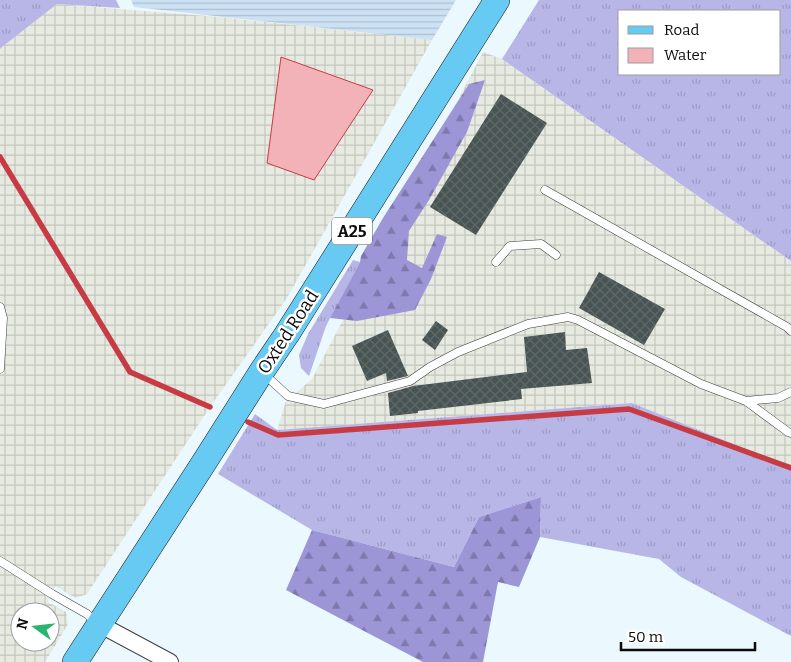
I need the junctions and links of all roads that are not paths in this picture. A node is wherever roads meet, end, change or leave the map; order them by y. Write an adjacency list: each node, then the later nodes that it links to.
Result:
1 (497, 0): 8 (main road, Oxted Road / A25)
2 (545, 190): 6 (lane)
3 (556, 255): 4 (lane)
4 (496, 262)
5 (0, 307): 7 (lane)
6 (791, 331)
7 (0, 369)
8 (262, 371): 10 (lane); 13 (main road, Oxted Road / A25)
9 (791, 392): 10 (lane)
10 (746, 401): 11 (lane)
11 (791, 433)
12 (0, 561): 13 (lane)
13 (99, 624): 14 (main road, Oxted Road / A25); 15 (street)
14 (75, 662)
15 (170, 662)

